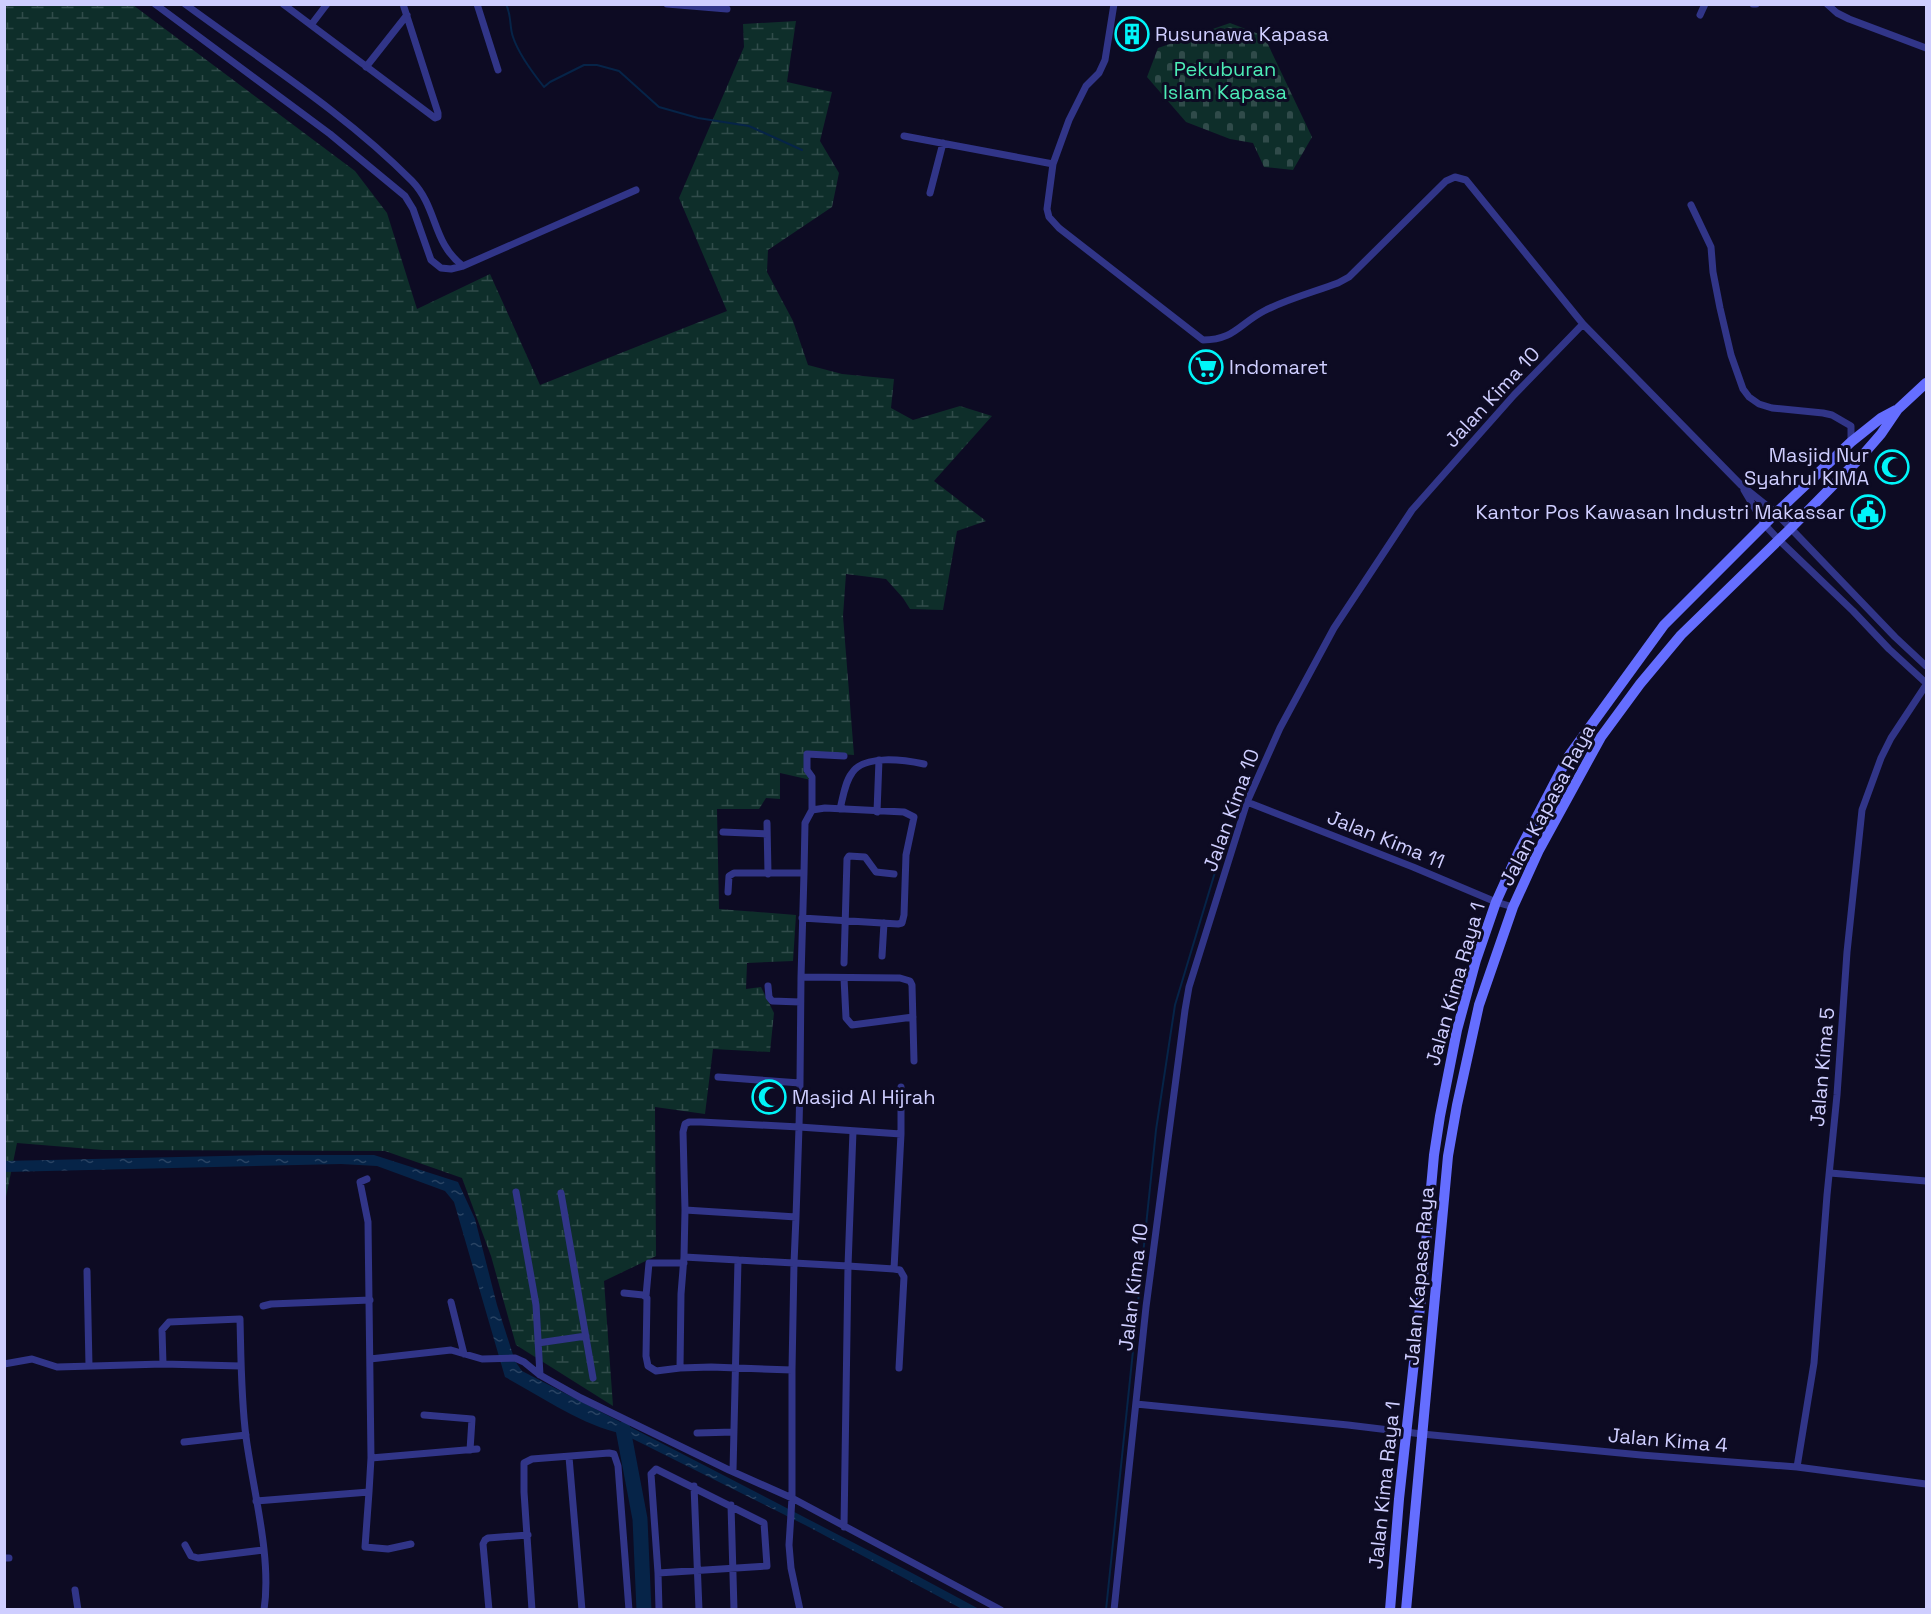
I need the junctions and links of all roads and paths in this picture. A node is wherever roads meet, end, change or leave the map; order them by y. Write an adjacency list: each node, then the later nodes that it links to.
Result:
1 (155, 4): 24 (street)
2 (185, 4): 24 (street)
3 (284, 4): 14 (street)
4 (327, 4): 14 (street)
5 (403, 4): 12 (street)
6 (477, 4): 17 (street)
7 (667, 4): 11 (street)
8 (1114, 4): 20 (street)
9 (1705, 4): 13 (street)
10 (1831, 6): 15 (street)
11 (727, 9)
12 (407, 15): 16 (street); 16 (street)
13 (1700, 15)
14 (311, 25): 16 (street)
15 (1926, 48)
16 (366, 67)
17 (498, 70)
18 (904, 136): 19 (street)
19 (943, 143): 20 (street); 22 (street)
20 (1053, 164): 25 (street)
21 (636, 190): 24 (street)
22 (930, 193)
23 (1691, 205): 28 (street)
24 (463, 266)
25 (1583, 324): 31 (street); 41 (street, Jalan Kima 10)
26 (1926, 383): 27 (main road, Jalan Kapasa Raya)
27 (1898, 409): 29 (main road, Jalan Kima Raya 1); 34 (main road, Jalan Kapasa Raya)
28 (1851, 426): 29 (street); 30 (street)
29 (1869, 428): 30 (main road, Jalan Kima Raya 1)
30 (1851, 442): 32 (main road, Jalan Kima Raya 1)
31 (1741, 485): 32 (street); 33 (street)
32 (1776, 513): 33 (main road, Jalan Kima Raya 1); 34 (street)
33 (1764, 524): 35 (street); 52 (main road, Jalan Kima Raya 1)
34 (1791, 528): 35 (main road, Jalan Kapasa Raya); 36 (street)
35 (1779, 540): 37 (street); 53 (main road, Jalan Kapasa Raya)
36 (1926, 666)
37 (1926, 684): 71 (street, Jalan Kima 5)
38 (844, 756): 43 (street)
39 (879, 760): 40 (street); 42 (street); 44 (street)
40 (924, 764)
41 (1247, 802): 52 (street, Jalan Kima 11); 103 (street, Jalan Kima 10)
42 (840, 809): 43 (street); 44 (street)
43 (812, 810): 48 (street)
44 (877, 812): 56 (street)
45 (767, 823): 47 (street)
46 (723, 832): 47 (street)
47 (767, 834): 50 (street)
48 (804, 873): 50 (street); 54 (street)
49 (894, 873): 55 (street)
50 (768, 874): 51 (street)
51 (728, 892)
52 (1496, 902): 53 (street, Jalan Kima 11); 107 (main road, Jalan Kima Raya 1)
53 (1513, 907): 108 (main road, Jalan Kapasa Raya)
54 (802, 918): 55 (street); 59 (street)
55 (846, 921): 56 (street); 58 (street)
56 (884, 923): 57 (street)
57 (882, 956)
58 (844, 963)
59 (801, 977): 60 (street); 62 (street)
60 (844, 978): 63 (street); 63 (street)
61 (768, 986): 62 (street)
62 (801, 1002): 66 (street)
63 (913, 1017): 64 (street)
64 (915, 1060)
65 (718, 1077): 66 (street)
66 (800, 1083): 68 (street)
67 (901, 1087): 70 (street)
68 (799, 1127): 69 (street); 76 (street); 77 (street)
69 (852, 1131): 70 (street); 81 (street)
70 (901, 1134): 82 (street)
71 (1830, 1173): 73 (street); 113 (street, Jalan Kima 5)
72 (367, 1179): 86 (street)
73 (1926, 1181)
74 (516, 1192): 90 (street)
75 (561, 1193): 89 (street)
76 (684, 1210): 77 (street); 78 (street)
77 (796, 1217): 80 (street)
78 (684, 1260): 79 (street); 85 (street); 98 (street)
79 (738, 1260): 80 (street); 97 (street)
80 (794, 1263): 81 (street); 100 (street)
81 (848, 1266): 82 (street); 121 (street)
82 (894, 1269): 99 (street)
83 (87, 1271): 95 (street)
84 (624, 1293): 85 (street)
85 (646, 1296): 98 (street)
86 (370, 1300): 88 (street); 92 (street)
87 (451, 1302): 91 (street)
88 (263, 1306)
89 (586, 1336): 90 (street); 102 (street)
90 (538, 1343): 101 (street)
91 (464, 1354): 92 (street); 101 (street)
92 (370, 1359): 112 (street)
93 (4, 1364): 95 (street)
94 (163, 1364): 95 (street); 96 (street); 96 (street)
95 (89, 1366)
96 (241, 1366): 109 (street)
97 (735, 1367): 98 (street); 100 (street); 106 (street)
98 (680, 1368)
99 (899, 1368)
100 (792, 1370): 118 (street)
101 (540, 1375): 114 (street)
102 (593, 1378)
103 (1136, 1404): 107 (street); 141 (street, Jalan Kima 10)
104 (424, 1415): 112 (street)
105 (697, 1432): 106 (street)
106 (734, 1432): 114 (street)
107 (1407, 1432): 108 (street, Jalan Kima 4); 142 (main road, Jalan Kima Raya 1)
108 (1422, 1434): 113 (street, Jalan Kima 4); 143 (main road, Jalan Kapasa Raya)
109 (246, 1435): 110 (street); 119 (street)
110 (184, 1442)
111 (570, 1457): 122 (street); 134 (street); 135 (street)
112 (371, 1458): 117 (street)
113 (1797, 1467): 115 (street, Jalan Kima 4)
114 (733, 1472): 118 (street)
115 (1926, 1484)
116 (694, 1486): 120 (street); 127 (street); 128 (street)
117 (369, 1492): 119 (street); 123 (street)
118 (792, 1498): 121 (street); 139 (street)
119 (256, 1501): 125 (street)
120 (731, 1506): 126 (street); 126 (street)
121 (844, 1527): 140 (street)
122 (528, 1535): 132 (street); 133 (street)
123 (411, 1544)
124 (185, 1545): 125 (street)
125 (263, 1550): 131 (street)
126 (733, 1569): 127 (street); 138 (street)
127 (699, 1572): 128 (street); 137 (street)
128 (658, 1573): 136 (street)
129 (75, 1590): 130 (street)
130 (78, 1610)
131 (264, 1610)
132 (489, 1610)
133 (532, 1610)
134 (582, 1610)
135 (629, 1610)
136 (659, 1610)
137 (699, 1610)
138 (734, 1610)
139 (800, 1610)
140 (1001, 1610)
141 (1114, 1610)
142 (1390, 1610)
143 (1406, 1610)

